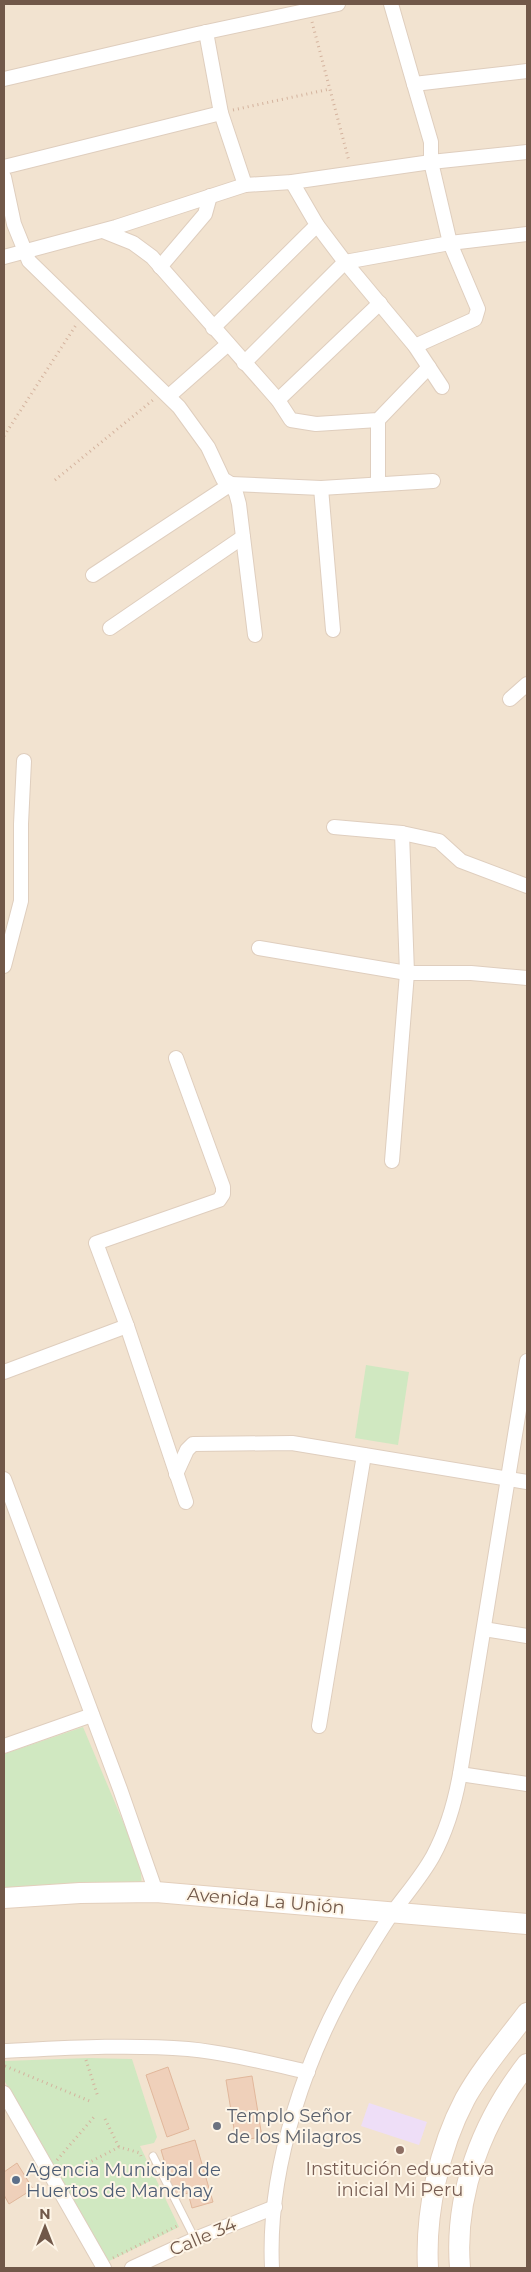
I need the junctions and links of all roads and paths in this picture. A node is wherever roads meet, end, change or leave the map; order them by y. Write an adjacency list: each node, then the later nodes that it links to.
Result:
1 (338, 4): 3 (street)
2 (391, 4): 7 (street)
3 (309, 10): 4 (street); 8 (path)
4 (206, 32): 6 (street); 9 (street)
5 (527, 71): 7 (street)
6 (4, 80)
7 (414, 84): 11 (street)
8 (330, 89): 9 (path); 13 (path)
9 (221, 113): 12 (street); 16 (street)
10 (527, 152): 11 (street)
11 (431, 162): 13 (street); 21 (street)
12 (4, 167)
13 (353, 173): 15 (street)
14 (4, 177): 22 (street)
15 (292, 182): 16 (street); 18 (street)
16 (245, 185): 17 (street)
17 (210, 196): 19 (street); 25 (street)
18 (317, 225): 24 (street); 28 (street)
19 (102, 231): 22 (street); 25 (street)
20 (527, 234): 21 (street)
21 (450, 243): 24 (street); 30 (street)
22 (24, 252): 23 (street); 27 (street)
23 (4, 257)
24 (345, 262): 26 (street); 31 (street)
25 (160, 267): 28 (street)
26 (380, 303): 30 (street); 36 (street)
27 (83, 314): 34 (street); 38 (path)
28 (213, 328): 29 (street)
29 (228, 344): 31 (street); 34 (street)
30 (415, 346): 32 (street)
31 (244, 363): 36 (street)
32 (429, 367): 33 (street); 37 (street)
33 (442, 387)
34 (169, 396): 41 (street)
35 (150, 400): 39 (path)
36 (278, 400): 37 (street)
37 (378, 420): 42 (street)
38 (4, 436)
39 (55, 480)
40 (433, 481): 42 (street)
41 (230, 484): 43 (street); 44 (street); 45 (street)
42 (378, 484): 43 (street)
43 (321, 488): 47 (street)
44 (243, 537): 46 (street); 48 (street)
45 (93, 575)
46 (110, 628)
47 (333, 630)
48 (255, 635)
49 (527, 684): 50 (street)
50 (510, 699)
51 (24, 762): 56 (street)
52 (334, 827): 53 (street)
53 (402, 833): 54 (street); 57 (street)
54 (527, 886)
55 (259, 948): 57 (street)
56 (4, 966)
57 (407, 973): 58 (street); 60 (street)
58 (527, 978)
59 (176, 1058): 61 (street)
60 (392, 1160)
61 (127, 1326): 63 (street); 66 (street)
62 (527, 1361): 64 (street)
63 (4, 1372)
64 (524, 1406): 68 (street)
65 (364, 1455): 66 (street); 68 (street); 74 (street)
66 (176, 1474): 70 (street)
67 (4, 1479): 73 (street)
68 (509, 1480): 69 (street); 71 (street)
69 (527, 1482)
70 (186, 1502)
71 (484, 1629): 72 (street); 76 (street)
72 (527, 1636)
73 (92, 1715): 75 (street); 78 (street)
74 (319, 1726)
75 (4, 1746)
76 (460, 1774): 77 (street); 80 (street)
77 (527, 1784)
78 (156, 1892): 79 (main road, Avenida La Unión); 80 (main road, Avenida La Unión)
79 (4, 1898)
80 (393, 1912): 81 (main road, Avenida La Unión); 88 (street)
81 (527, 1924)
82 (527, 2013): 105 (main road)
83 (4, 2050): 88 (street)
84 (76, 2060): 90 (path)
85 (13, 2062): 86 (path)
86 (4, 2064): 91 (path)
87 (527, 2064): 106 (main road)
88 (308, 2072): 99 (street)
89 (4, 2093): 102 (street)
90 (98, 2097)
91 (92, 2102)
92 (94, 2117): 97 (path)
93 (105, 2120): 94 (path)
94 (119, 2147): 96 (path); 98 (path)
95 (153, 2156): 101 (lane)
96 (144, 2161)
97 (54, 2164)
98 (62, 2177)
99 (275, 2207): 101 (street, Calle 34); 104 (street)
100 (173, 2218): 102 (path)
101 (195, 2239): 103 (street, Calle 34)
102 (104, 2265)
103 (132, 2268)
104 (272, 2268)
105 (428, 2268)
106 (460, 2268)

